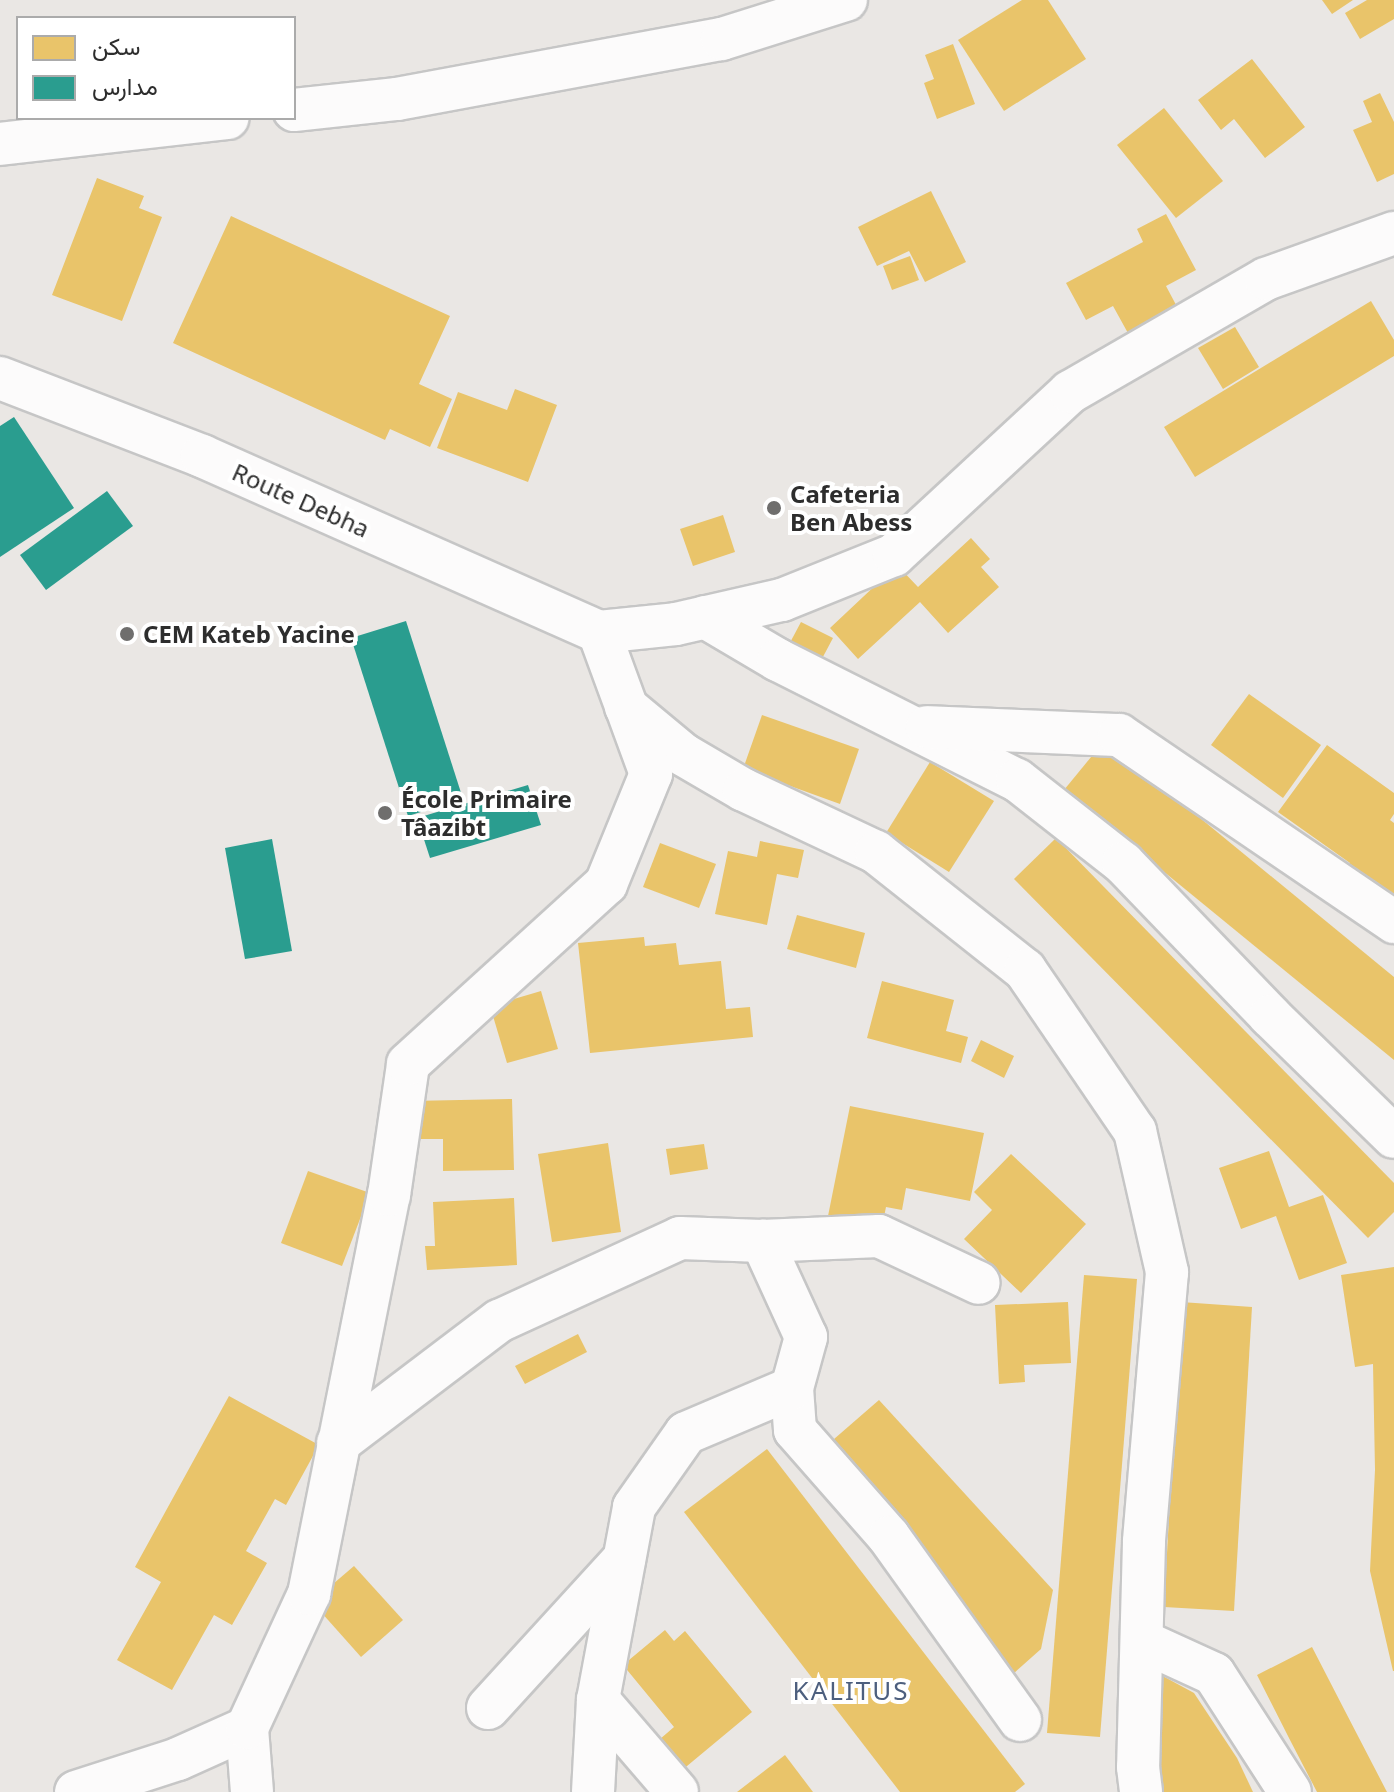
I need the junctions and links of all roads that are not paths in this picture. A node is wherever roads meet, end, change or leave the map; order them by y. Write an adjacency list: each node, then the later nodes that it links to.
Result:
1 (846, 0): 2 (street)
2 (296, 110)
3 (210, 120): 4 (street)
4 (0, 144)
5 (1394, 233): 7 (street)
6 (0, 378): 8 (street, Route Debha)
7 (705, 617): 8 (street); 10 (street)
8 (599, 632): 9 (street)
9 (626, 707): 16 (street); 18 (street)
10 (914, 726): 11 (street); 12 (street)
11 (1394, 922)
12 (1394, 1137)
13 (762, 1241): 14 (street); 15 (street); 16 (street)
14 (979, 1283)
15 (792, 1388): 17 (street); 21 (street)
16 (338, 1443): 22 (street)
17 (624, 1558): 19 (street); 20 (street)
18 (1142, 1641): 27 (street); 28 (street)
19 (598, 1700): 25 (street); 26 (street)
20 (488, 1708)
21 (1020, 1720)
22 (247, 1728): 23 (street); 24 (street)
23 (76, 1792)
24 (252, 1792)
25 (593, 1792)
26 (677, 1792)
27 (1141, 1792)
28 (1290, 1792)

